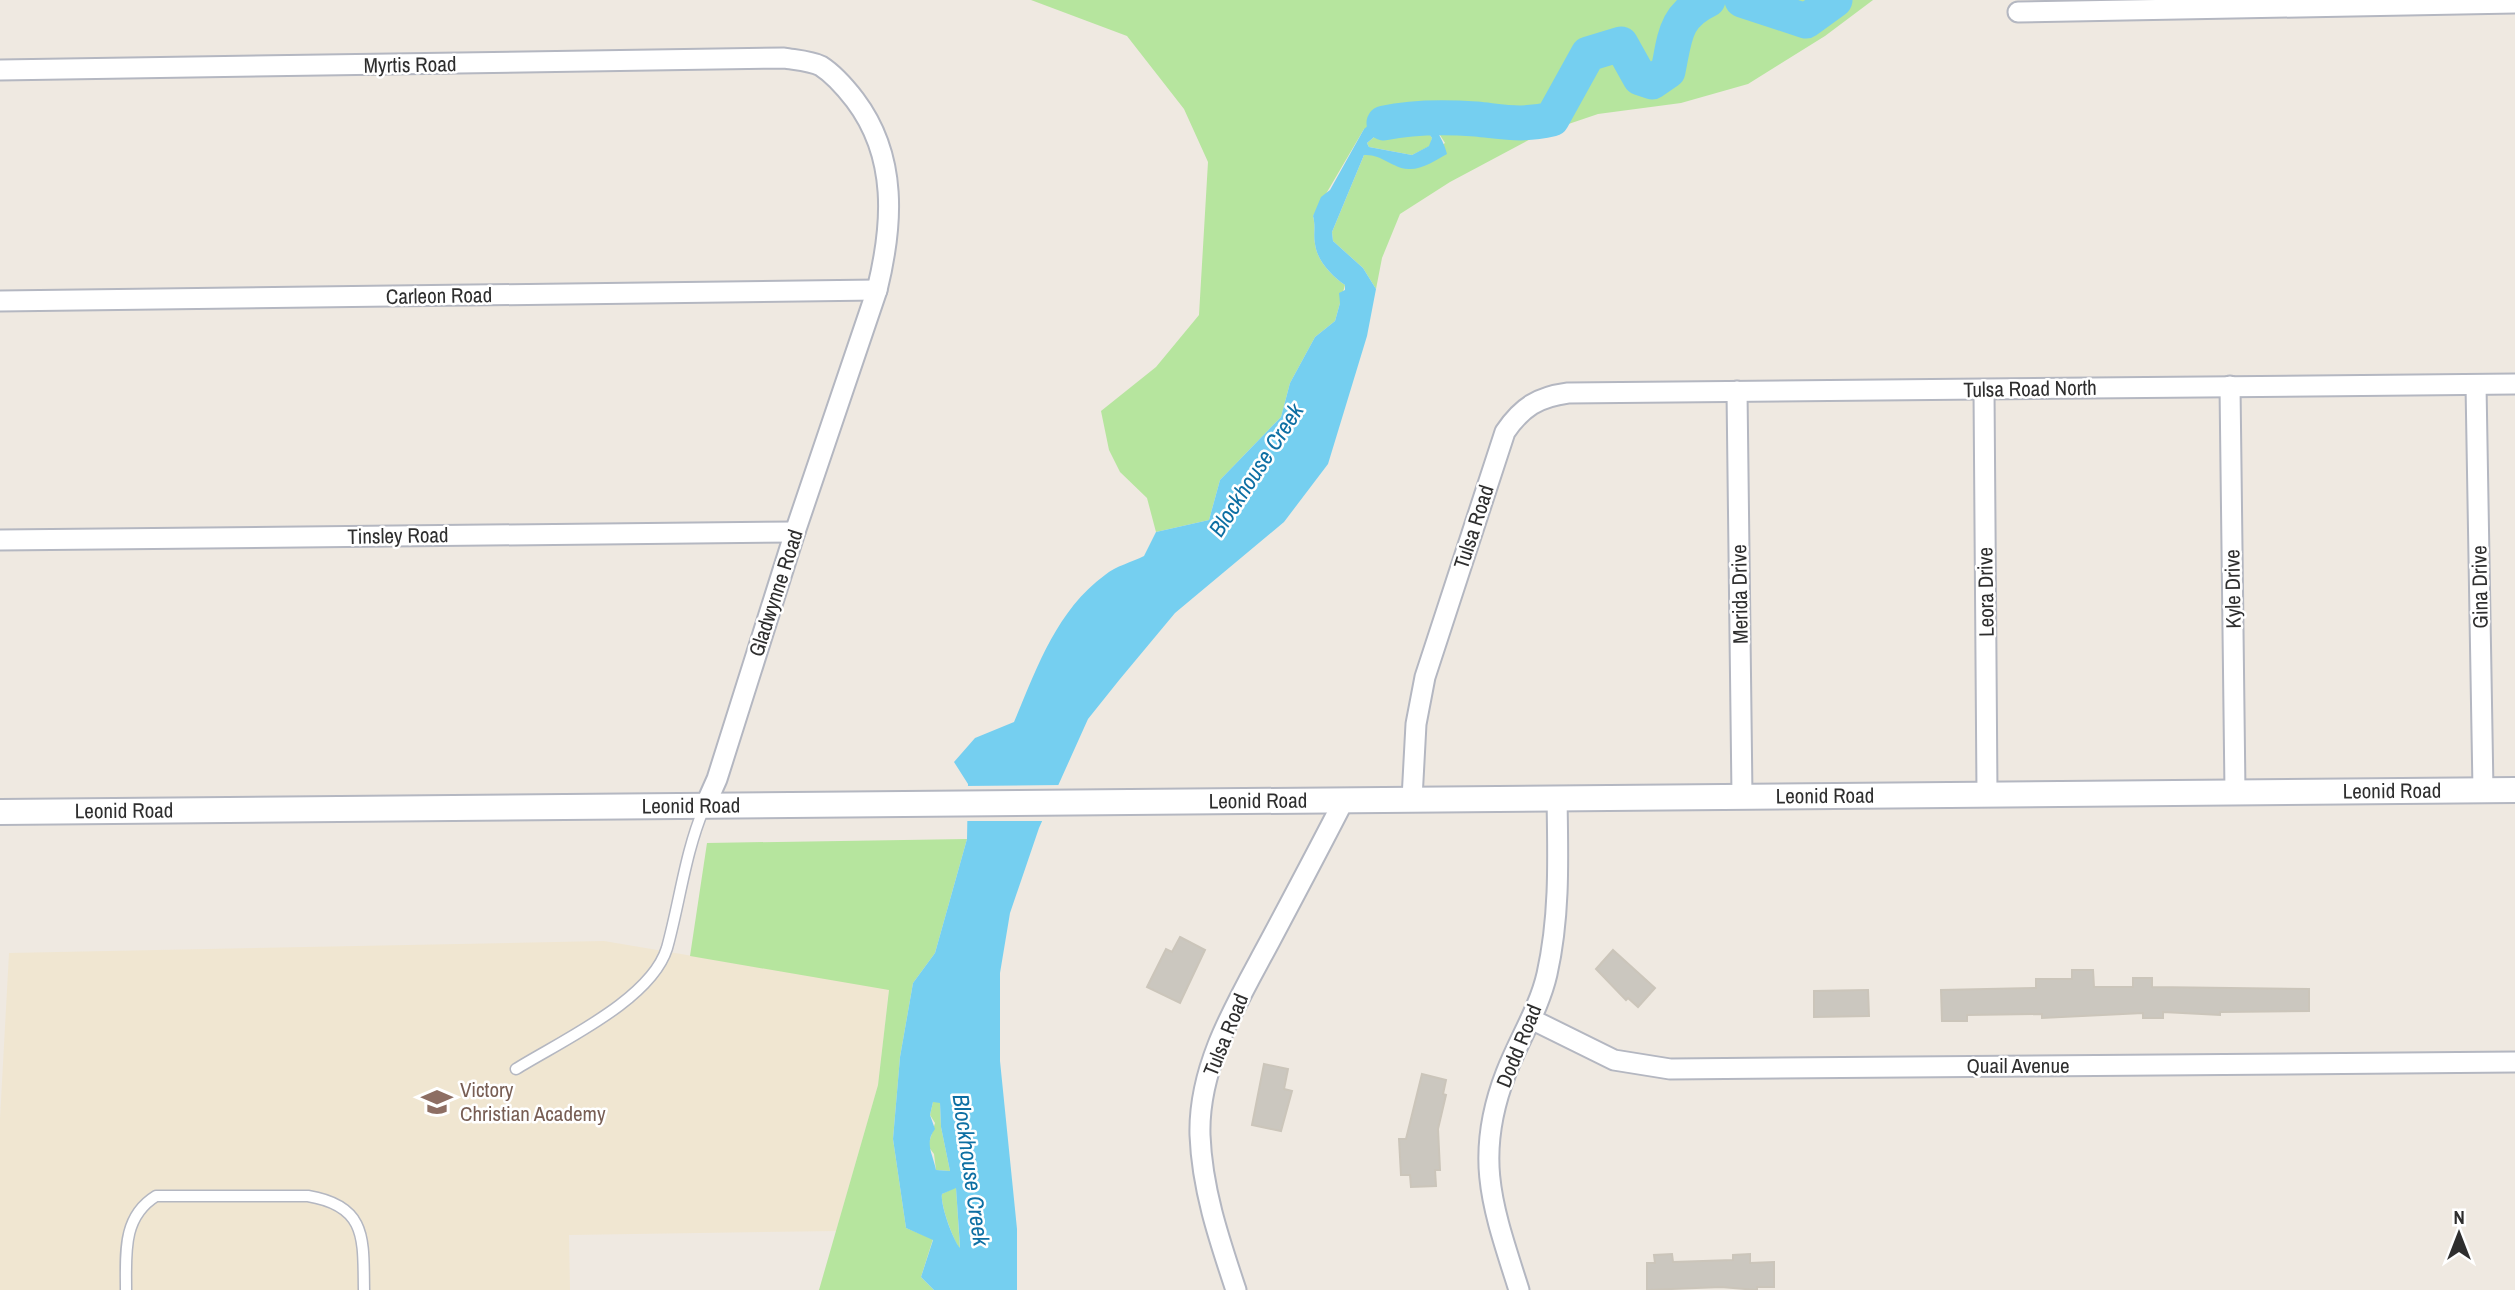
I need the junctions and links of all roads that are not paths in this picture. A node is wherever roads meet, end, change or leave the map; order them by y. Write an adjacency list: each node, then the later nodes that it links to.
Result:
1 (2515, 3): 2 (street)
2 (2018, 12)
3 (819, 65): 4 (street, Myrtis Road); 5 (street, Gladwynne Road)
4 (0, 69)
5 (877, 290): 6 (street, Carleon Road); 13 (street, Gladwynne Road)
6 (0, 301)
7 (2515, 384): 8 (street, Tulsa Road North)
8 (2476, 385): 9 (street, Tulsa Road North); 15 (street, Gina Drive)
9 (2230, 386): 10 (street, Tulsa Road North); 17 (street, Kyle Drive)
10 (1984, 390): 11 (street, Tulsa Road North); 18 (street, Leora Drive)
11 (1737, 391): 12 (street, Tulsa Road North); 19 (street, Merida Drive)
12 (1546, 396): 20 (street, Tulsa Road)
13 (795, 532): 14 (street, Tinsley Road); 23 (street, Gladwynne Road)
14 (0, 540)
15 (2483, 790): 16 (street, Leonid Road); 17 (street, Leonid Road)
16 (2515, 790)
17 (2235, 792): 18 (street, Leonid Road)
18 (1987, 794): 19 (street, Leonid Road)
19 (1742, 796): 21 (street, Leonid Road)
20 (1412, 799): 21 (street, Leonid Road); 22 (street, Leonid Road)
21 (1557, 799): 25 (street, Dodd Road)
22 (1344, 800): 23 (street, Leonid Road); 30 (street, Tulsa Road)
23 (705, 806): 24 (street, Leonid Road); 27 (lane, Gladwynne Road)
24 (0, 812)
25 (1531, 1019): 26 (street, Quail Avenue); 31 (street, Dodd Road)
26 (2515, 1062)
27 (516, 1069)
28 (126, 1290): 29 (lane)
29 (363, 1290)
30 (1236, 1290)
31 (1519, 1290)

